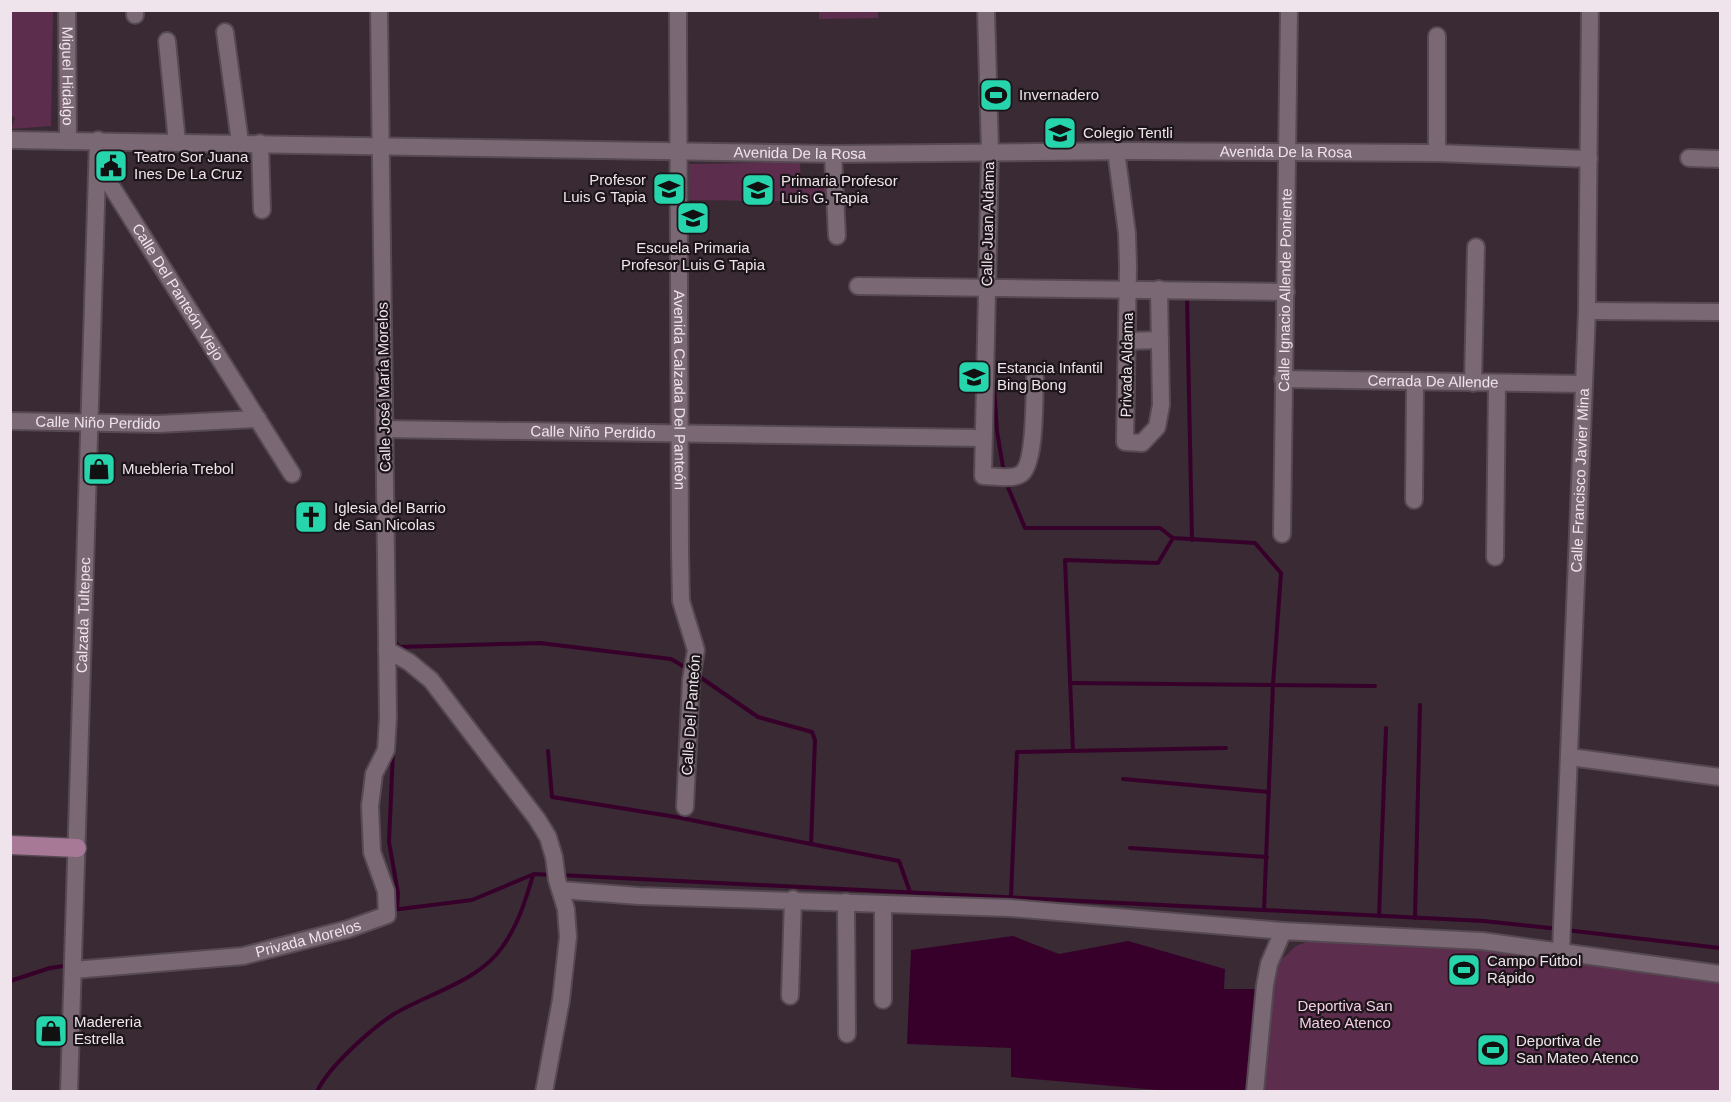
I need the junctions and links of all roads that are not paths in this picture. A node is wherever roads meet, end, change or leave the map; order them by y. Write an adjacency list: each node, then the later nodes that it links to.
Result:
1 (67, 10): 12 (street, Miguel Hidalgo)
2 (379, 10): 16 (street, Calle José María Morelos)
3 (678, 10): 17 (street, Avenida Calzada Del Panteón)
4 (986, 10): 18 (street, Calle Juan Aldama)
5 (1289, 10): 20 (street, Calle Ignacio Allende Poniente)
6 (1590, 10): 24 (street, Calle Francisco Javier Mina)
7 (225, 32): 14 (street)
8 (1437, 36): 21 (street)
9 (167, 42): 13 (street)
10 (10, 140): 12 (street, Avenida De la Rosa)
11 (98, 140): 12 (street, Avenida De la Rosa); 13 (street, Avenida De la Rosa); 26 (street, Calzada Tultepec)
12 (68, 141)
13 (177, 141): 14 (street, Avenida De la Rosa)
14 (240, 142): 15 (street, Avenida De la Rosa)
15 (260, 143): 16 (street, Avenida De la Rosa); 27 (street)
16 (380, 146): 17 (street, Avenida De la Rosa); 48 (street, Calle José María Morelos)
17 (678, 150): 22 (street, Avenida De la Rosa); 49 (street, Avenida Calzada Del Panteón)
18 (990, 151): 19 (street, Avenida De la Rosa); 22 (street, Avenida De la Rosa); 31 (street, Calle Juan Aldama)
19 (1116, 151): 20 (street, Avenida De la Rosa); 32 (street, Privada Aldama)
20 (1289, 153): 21 (street, Avenida De la Rosa); 34 (street, Calle Ignacio Allende Poniente)
21 (1437, 153): 24 (street, Avenida De la Rosa)
22 (833, 154): 28 (street)
23 (1689, 158): 25 (street)
24 (1589, 159): 35 (street, Calle Francisco Javier Mina)
25 (1720, 159)
26 (98, 165): 45 (street, Calle Del Panteón Viejo); 47 (street, Calzada Tultepec)
27 (262, 210)
28 (837, 236)
29 (1476, 247): 41 (street)
30 (858, 286): 31 (street)
31 (986, 288): 32 (street); 50 (street, Calle Juan Aldama)
32 (1128, 288): 33 (street); 38 (street, Privada Aldama)
33 (1159, 289): 34 (street); 37 (street)
34 (1286, 292): 40 (street, Calle Ignacio Allende Poniente)
35 (1587, 310): 36 (street); 44 (street, Calle Francisco Javier Mina)
36 (1720, 312)
37 (1160, 340): 38 (street); 38 (street, Privada Aldama)
38 (1127, 341)
39 (1035, 377): 50 (street, Calle Juan Aldama)
40 (1283, 379): 43 (street, Cerrada De Allende); 53 (street, Calle Ignacio Allende Poniente)
41 (1473, 382): 42 (street, Cerrada De Allende); 43 (street, Cerrada De Allende)
42 (1497, 382): 44 (street, Cerrada De Allende); 54 (street)
43 (1415, 383): 52 (street)
44 (1584, 384): 57 (street, Calle Francisco Javier Mina)
45 (258, 419): 47 (street, Calle Niño Perdido); 51 (street, Calle Del Panteón Viejo)
46 (10, 421): 47 (street, Calle Niño Perdido)
47 (90, 423): 62 (street, Calzada Tultepec)
48 (385, 429): 49 (street, Calle Niño Perdido); 56 (street, Calle José María Morelos)
49 (680, 433): 50 (street, Calle Niño Perdido); 55 (street, Avenida Calzada Del Panteón)
50 (982, 438)
51 (292, 474)
52 (1414, 500)
53 (1282, 534)
54 (1495, 557)
55 (686, 625): 60 (street, Calle Del Panteón)
56 (387, 650): 58 (street, Calle José María Morelos); 63 (street)
57 (1570, 757): 59 (street); 68 (street, Calle Francisco Javier Mina)
58 (382, 762): 69 (street, Privada Morelos)
59 (1720, 777)
60 (685, 807)
61 (10, 845): 62 (main road)
62 (77, 848): 69 (street, Calzada Tultepec)
63 (559, 885): 64 (street); 75 (street)
64 (793, 900): 65 (street); 71 (street)
65 (846, 902): 66 (street); 73 (street)
66 (883, 904): 67 (street); 72 (street)
67 (1283, 931): 68 (street); 76 (street)
68 (1562, 945): 70 (street)
69 (73, 970): 74 (street, Calzada Tultepec)
70 (1720, 974)
71 (790, 996)
72 (883, 1000)
73 (847, 1034)
74 (69, 1092)
75 (544, 1092)
76 (1255, 1092)

